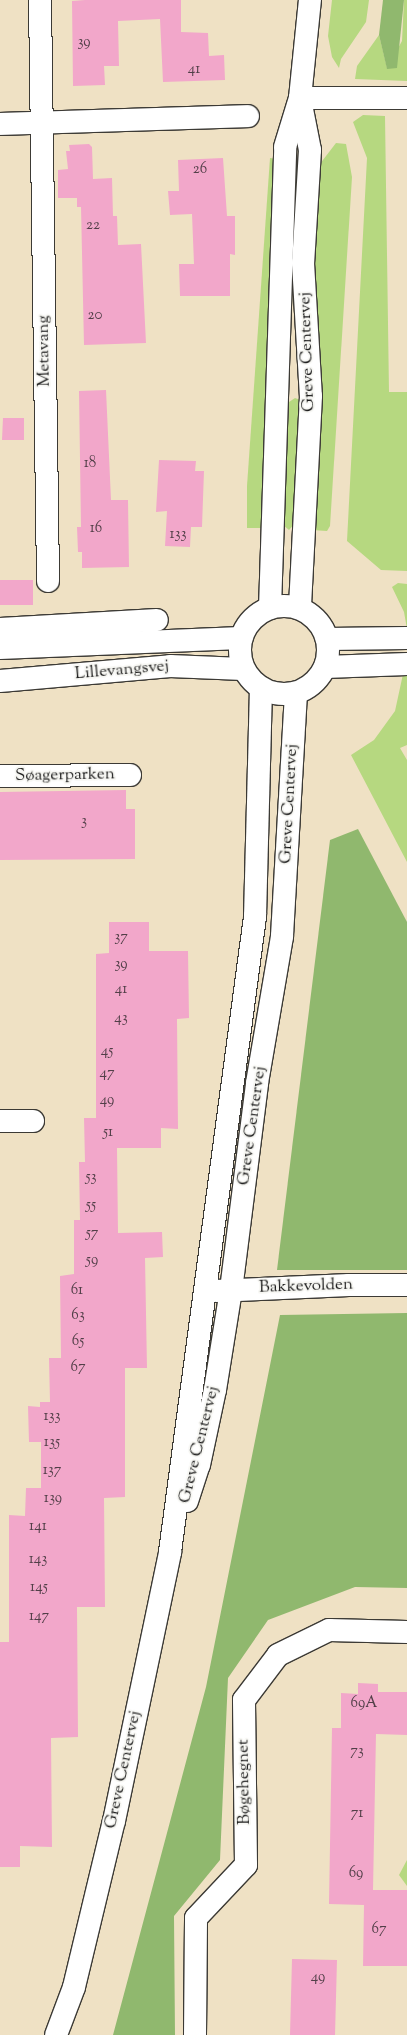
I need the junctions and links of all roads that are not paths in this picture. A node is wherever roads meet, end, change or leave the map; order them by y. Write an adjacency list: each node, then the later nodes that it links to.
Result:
1 (40, 0): 6 (street, Metavang)
2 (310, 0): 3 (street, Greve Centervej)
3 (300, 98): 4 (street); 9 (street, Greve Centervej); 10 (street, Greve Centervej)
4 (407, 98)
5 (248, 116): 6 (street)
6 (41, 122): 7 (street); 8 (street, Metavang)
7 (0, 124)
8 (48, 581)
9 (270, 608): 10 (street); 13 (street)
10 (300, 608): 15 (street)
11 (157, 620): 12 (street)
12 (0, 629)
13 (241, 638): 16 (street, Lillevangsvej); 19 (street)
14 (407, 638): 15 (street)
15 (327, 639): 18 (street)
16 (0, 648)
17 (407, 664): 18 (street)
18 (325, 667): 22 (street)
19 (243, 669): 20 (street, Lillevangsvej); 21 (street)
20 (0, 681)
21 (261, 688): 22 (street); 29 (street, Greve Centervej)
22 (296, 693): 28 (street, Greve Centervej)
23 (130, 775): 24 (street, Søagerparken)
24 (0, 776)
25 (0, 1121): 26 (street)
26 (33, 1121)
27 (407, 1285): 28 (street, Bakkevolden)
28 (231, 1290): 29 (street, Bakkevolden); 30 (street, Greve Centervej)
29 (205, 1291): 30 (street, Greve Centervej)
30 (170, 1552): 32 (street, Greve Centervej)
31 (407, 1632): 35 (street, Bøgehegnet)
32 (74, 1987): 33 (street, Greve Centervej); 34 (street, Greve Centervej)
33 (56, 2035)
34 (68, 2035)
35 (196, 2035)

